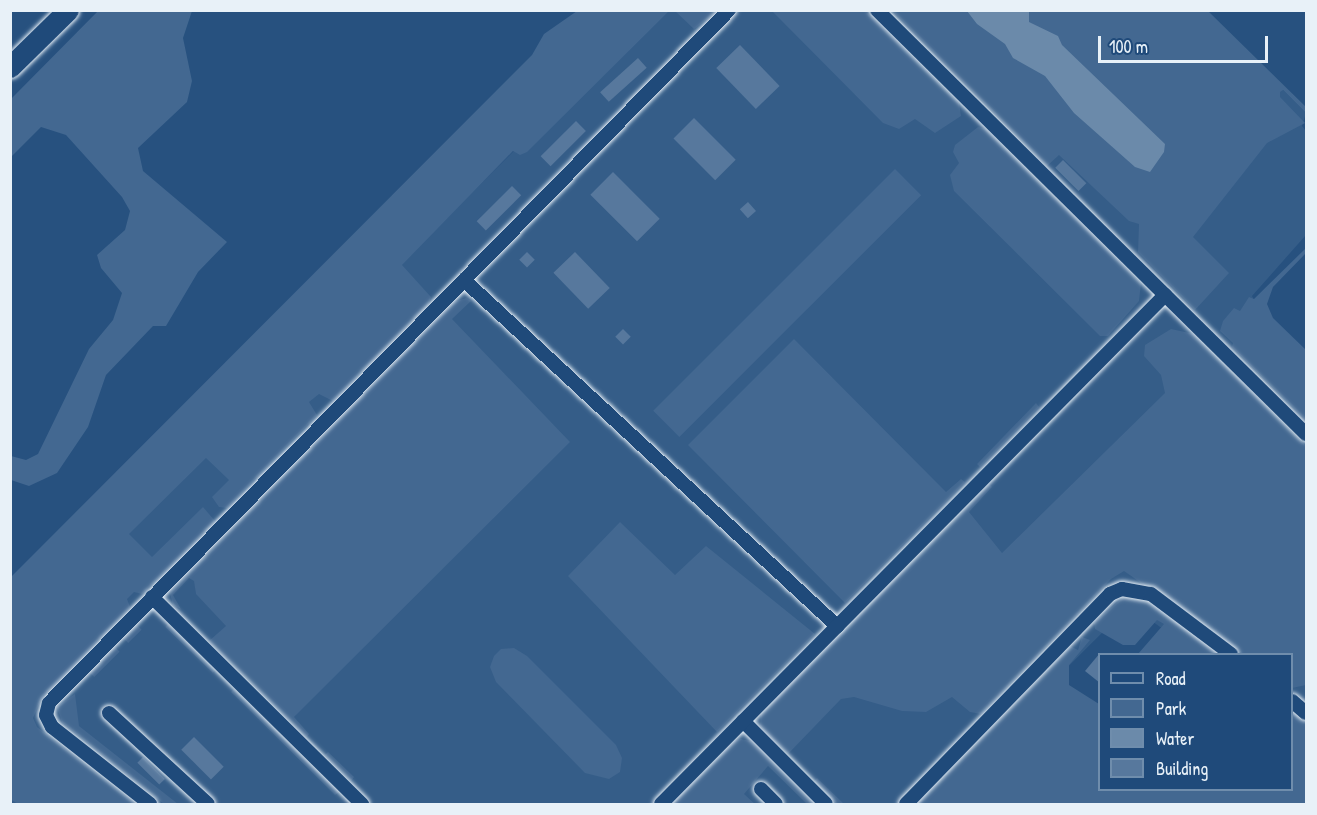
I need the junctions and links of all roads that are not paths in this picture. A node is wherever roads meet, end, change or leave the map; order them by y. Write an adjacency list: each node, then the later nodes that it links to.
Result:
1 (68, 10): 4 (highway)
2 (729, 10): 5 (lane)
3 (877, 10): 6 (lane)
4 (10, 67)
5 (464, 280): 8 (lane); 9 (lane)
6 (1165, 295): 7 (lane); 9 (lane)
7 (1306, 434)
8 (152, 597): 16 (lane); 18 (lane)
9 (837, 626): 14 (lane)
10 (1230, 653): 22 (lane)
11 (1293, 702): 13 (lane)
12 (109, 712): 17 (lane)
13 (1306, 713)
14 (743, 721): 19 (lane); 21 (lane)
15 (761, 789): 20 (lane)
16 (150, 804)
17 (208, 804)
18 (362, 804)
19 (661, 804)
20 (776, 804)
21 (826, 804)
22 (906, 804)

